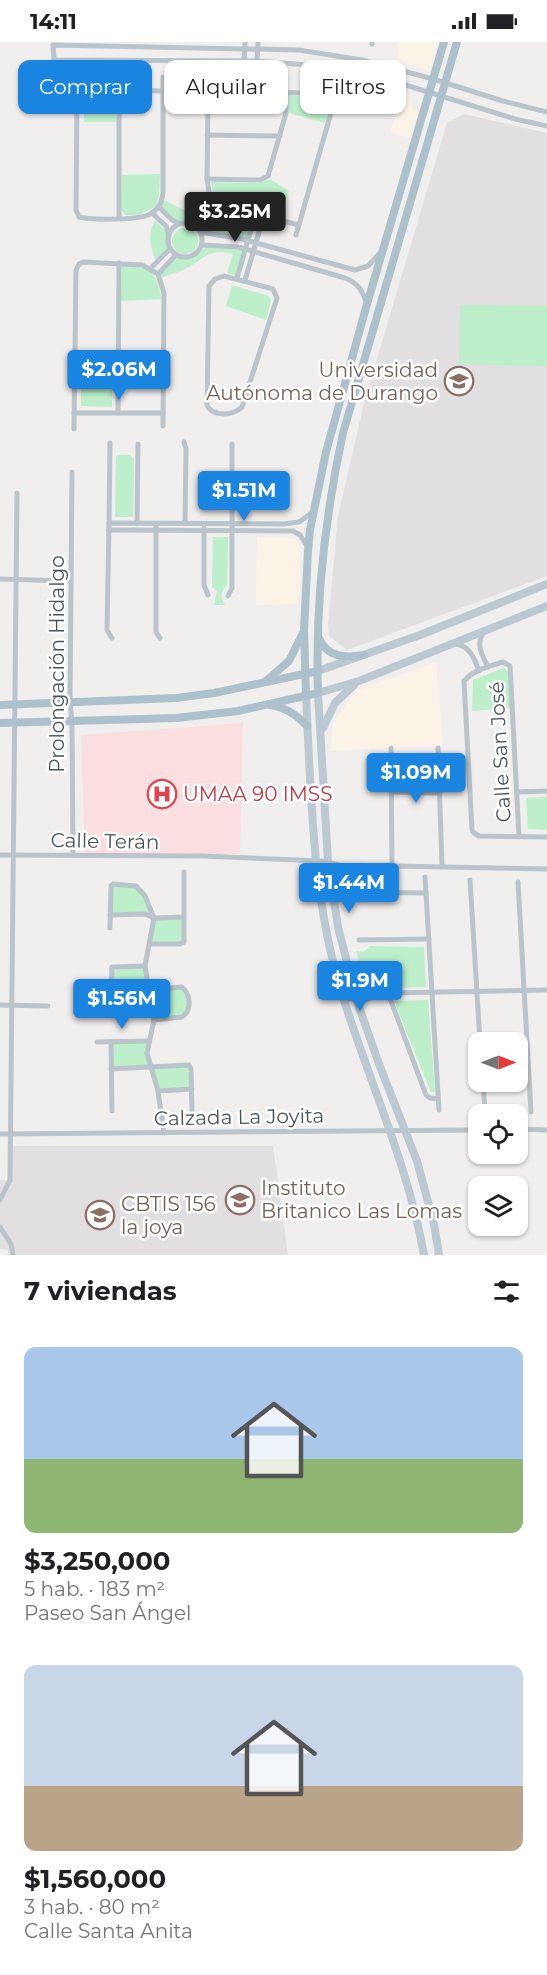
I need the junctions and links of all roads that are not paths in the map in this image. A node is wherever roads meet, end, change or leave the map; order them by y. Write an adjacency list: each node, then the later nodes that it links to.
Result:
1 (444, 42): 10 (main road)
2 (457, 42): 11 (main road)
3 (245, 45): 4 (street); 5 (street); 7 (street)
4 (258, 45): 6 (street); 10 (street)
5 (244, 60)
6 (257, 60)
7 (164, 61)
8 (288, 63): 14 (street)
9 (163, 77): 13 (street)
10 (433, 79): 11 (street); 14 (main road)
11 (445, 83): 15 (main road); 16 (street)
12 (152, 91): 13 (street)
13 (163, 91): 26 (street)
14 (429, 93): 15 (street); 39 (main road)
15 (442, 97): 22 (street); 51 (main road)
16 (547, 112)
17 (76, 114): 30 (street)
18 (119, 114): 30 (street)
19 (208, 114): 23 (street)
20 (286, 114): 24 (street)
21 (331, 114): 32 (street)
22 (547, 126)
23 (207, 135): 24 (street); 25 (street)
24 (280, 136): 25 (street)
25 (207, 179): 27 (street)
26 (159, 207): 28 (street); 31 (street)
27 (256, 212): 29 (street); 36 (street)
28 (152, 213): 30 (street); 34 (street)
29 (264, 214): 32 (street); 37 (street)
30 (119, 218)
31 (180, 224): 33 (street); 34 (street)
32 (299, 225): 35 (street)
33 (200, 232): 36 (street); 38 (street)
34 (169, 235): 40 (street)
35 (296, 235)
36 (248, 240): 37 (street); 41 (street)
37 (256, 243): 39 (street); 42 (street)
38 (202, 245): 41 (street); 43 (street)
39 (385, 247): 49 (main road)
40 (170, 249): 43 (street); 45 (street)
41 (245, 249): 42 (street); 47 (street)
42 (254, 251): 48 (street); 49 (street)
43 (176, 255): 46 (street)
44 (119, 263): 45 (street); 52 (street); 53 (street)
45 (151, 268): 46 (street)
46 (159, 274): 54 (street)
47 (237, 278): 48 (street); 48 (street)
48 (245, 280)
49 (367, 304): 50 (main road)
50 (350, 365): 51 (main road); 63 (main road)
51 (362, 369): 81 (main road)
52 (74, 413): 53 (street); 56 (street)
53 (118, 413): 54 (street)
54 (163, 413): 55 (street)
55 (163, 426)
56 (74, 429)
57 (184, 442): 67 (street)
58 (110, 443): 64 (street)
59 (138, 444): 65 (street)
60 (232, 444): 69 (street)
61 (72, 472): 75 (street, Prolongación Hidalgo)
62 (17, 494): 74 (street)
63 (314, 512): 69 (street); 72 (main road)
64 (109, 523): 65 (street); 70 (street)
65 (137, 523): 66 (street); 71 (street)
66 (156, 527): 67 (street); 71 (street); 84 (street)
67 (185, 527): 68 (street)
68 (204, 527): 69 (street); 77 (street)
69 (232, 527): 72 (street); 78 (street)
70 (109, 530): 71 (street); 83 (street)
71 (136, 530)
72 (308, 550): 80 (main road)
73 (0, 579): 74 (street)
74 (16, 580): 75 (street); 98 (street)
75 (70, 581): 95 (street, Prolongación Hidalgo)
76 (547, 584): 86 (street)
77 (208, 595)
78 (228, 596)
79 (547, 606): 82 (street)
80 (304, 630): 90 (main road); 92 (main road)
81 (317, 631): 86 (main road); 88 (main road)
82 (485, 631): 85 (street); 87 (street)
83 (112, 638)
84 (160, 638)
85 (451, 644): 89 (street); 91 (street)
86 (364, 655): 88 (street)
87 (488, 667): 89 (street, Calle San José); 108 (street, Calle San José)
88 (318, 671): 90 (main road); 93 (main road)
89 (479, 671): 110 (street, Calle San José)
90 (305, 674): 92 (main road); 94 (main road)
91 (359, 681): 93 (street); 103 (street)
92 (264, 682): 95 (main road)
93 (318, 693): 94 (main road); 103 (street)
94 (306, 696): 96 (main road); 102 (street)
95 (70, 702): 98 (main road); 99 (street, Prolongación Hidalgo)
96 (264, 704): 99 (main road); 102 (main road)
97 (0, 705): 98 (main road)
98 (15, 705): 101 (street)
99 (72, 722): 101 (main road); 114 (street, Prolongación Hidalgo)
100 (0, 723): 101 (main road)
101 (15, 723): 113 (street)
102 (307, 726): 115 (street)
103 (321, 732): 116 (street)
104 (391, 748): 107 (street)
105 (438, 748): 109 (street)
106 (547, 791): 108 (street)
107 (392, 792): 109 (street); 117 (street)
108 (517, 792): 110 (street, Calle San José)
109 (440, 793): 118 (street)
110 (519, 837): 111 (street, Calle San José)
111 (547, 837)
112 (0, 855): 113 (street, Calle Terán)
113 (14, 855): 114 (street, Calle Terán); 146 (street)
114 (73, 855): 115 (street, Calle Terán)
115 (316, 861): 116 (street); 143 (street)
116 (328, 862): 117 (street); 135 (street)
117 (392, 865): 118 (street)
118 (442, 866): 119 (street)
119 (547, 869)
120 (184, 872): 127 (street)
121 (425, 877): 125 (street)
122 (470, 879): 138 (street)
123 (518, 882): 136 (street)
124 (351, 892): 125 (street)
125 (426, 893): 130 (street)
126 (110, 915): 128 (street); 128 (street); 129 (street)
127 (184, 917): 128 (street); 132 (street)
128 (154, 918): 132 (street)
129 (110, 928)
130 (429, 939): 131 (street); 137 (street)
131 (359, 940)
132 (150, 944): 133 (street)
133 (145, 966): 139 (street); 142 (street)
134 (547, 990): 136 (street)
135 (354, 991): 140 (street); 143 (street); 144 (street)
136 (524, 991): 138 (street); 161 (street)
137 (431, 992): 138 (street); 140 (street); 157 (street)
138 (477, 992): 149 (street)
139 (149, 993): 142 (street); 148 (street); 148 (street)
140 (388, 993): 144 (street); 157 (street)
141 (94, 995): 142 (street)
142 (111, 995)
143 (342, 996): 144 (street); 162 (street)
144 (357, 1000): 163 (street)
145 (0, 1005): 146 (street)
146 (12, 1006): 147 (street); 169 (street)
147 (48, 1006)
148 (154, 1020): 150 (street)
149 (479, 1032)
150 (148, 1041): 152 (street); 153 (street)
151 (97, 1042): 152 (street)
152 (111, 1044): 154 (street)
153 (151, 1067): 154 (street); 155 (street); 156 (street)
154 (111, 1070): 160 (street)
155 (192, 1089): 156 (street); 158 (street)
156 (158, 1090): 167 (street)
157 (438, 1099): 159 (street)
158 (192, 1110)
159 (439, 1110)
160 (112, 1111)
161 (531, 1112)
162 (391, 1130): 163 (street, Calzada La Joyita); 167 (street, Calzada La Joyita); 173 (street)
163 (406, 1130): 164 (street, Calzada La Joyita); 174 (street)
164 (468, 1130)
165 (528, 1130): 166 (street)
166 (547, 1130)
167 (164, 1133): 169 (street, Calzada La Joyita)
168 (0, 1134): 169 (street, Calzada La Joyita)
169 (11, 1134): 170 (street)
170 (0, 1200)
171 (0, 1227): 172 (street)
172 (13, 1255)
173 (424, 1255)
174 (439, 1255)

